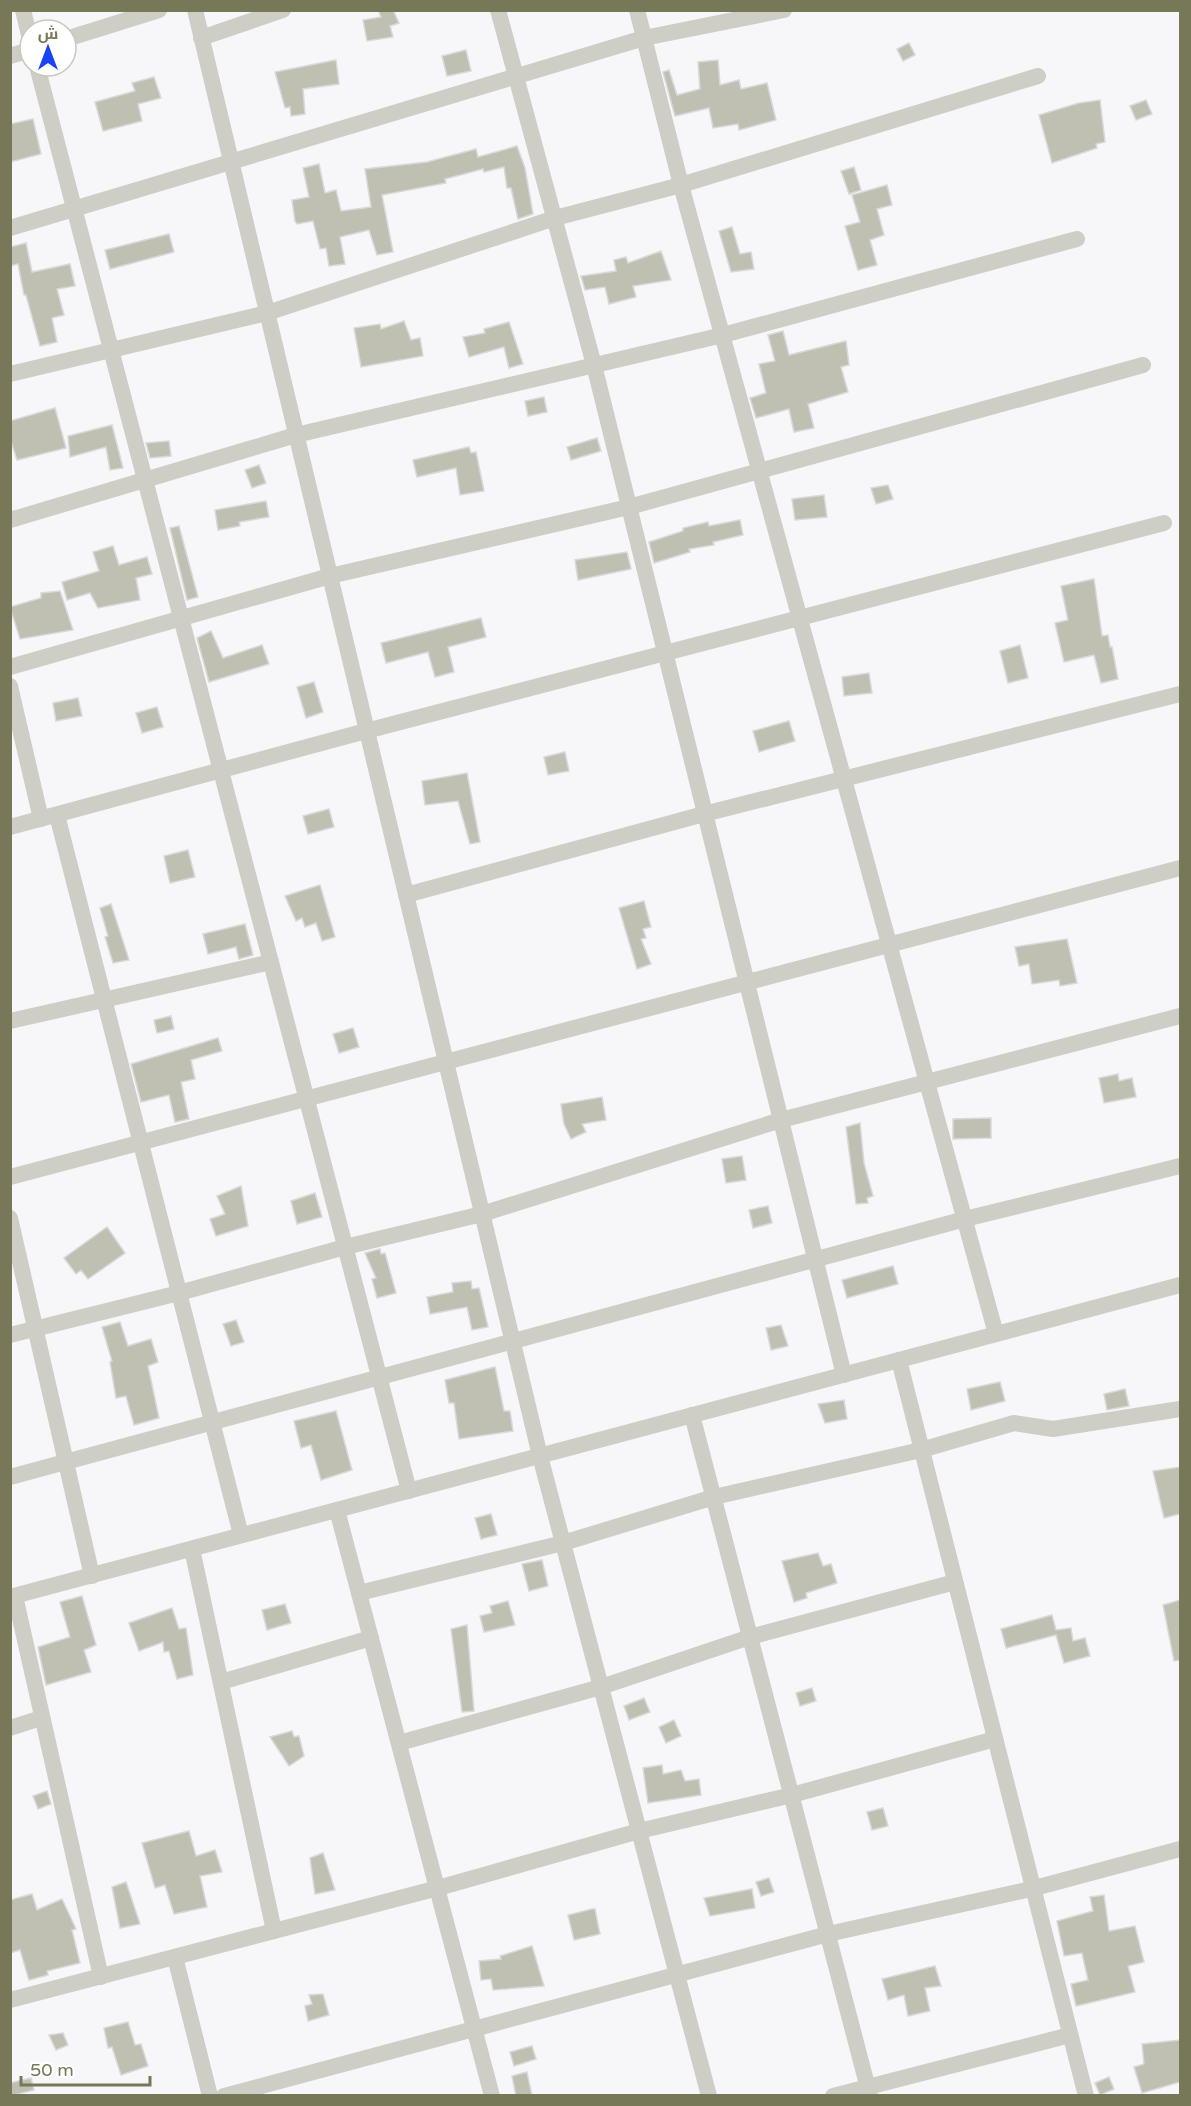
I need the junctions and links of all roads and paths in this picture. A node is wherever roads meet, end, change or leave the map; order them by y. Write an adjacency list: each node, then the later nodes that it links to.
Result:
1 (159, 10): 7 (street)
2 (195, 10): 8 (street)
3 (283, 10): 8 (street)
4 (498, 10): 12 (street)
5 (637, 10): 9 (street)
6 (784, 10): 9 (street)
7 (78, 35)
8 (201, 38): 13 (street)
9 (644, 38): 12 (street); 14 (street)
10 (1038, 76): 14 (street)
11 (40, 78): 15 (street)
12 (516, 78): 13 (street); 16 (street)
13 (231, 163): 15 (street); 19 (street)
14 (681, 185): 16 (street); 20 (street)
15 (74, 209): 17 (street); 21 (street)
16 (555, 218): 19 (street); 22 (street)
17 (10, 228)
18 (1077, 239): 20 (street)
19 (267, 313): 21 (street); 25 (street)
20 (723, 335): 22 (street); 26 (street)
21 (111, 350): 24 (street); 27 (street)
22 (594, 365): 25 (street); 28 (street)
23 (1143, 365): 26 (street)
24 (10, 374)
25 (296, 435): 27 (street); 31 (street)
26 (761, 472): 28 (street); 32 (street)
27 (145, 480): 29 (street); 33 (street)
28 (629, 507): 31 (street); 34 (street)
29 (10, 520)
30 (1164, 523): 32 (street)
31 (330, 576): 33 (street); 38 (street)
32 (801, 618): 34 (street); 40 (street)
33 (181, 619): 35 (street); 39 (street)
34 (664, 653): 38 (street); 41 (street)
35 (10, 667)
36 (10, 686): 42 (street)
37 (1180, 694): 40 (street)
38 (366, 731): 39 (street); 45 (street)
39 (220, 770): 42 (street); 47 (street)
40 (845, 778): 41 (street); 46 (street)
41 (704, 814): 45 (street); 48 (street)
42 (49, 817): 43 (street); 49 (street)
43 (10, 827)
44 (1180, 868): 46 (street)
45 (406, 895): 52 (street)
46 (890, 945): 48 (street); 53 (street)
47 (271, 962): 49 (street); 54 (street)
48 (746, 982): 52 (street); 55 (street)
49 (104, 1000): 51 (street); 56 (street)
50 (1180, 1016): 53 (street)
51 (10, 1021)
52 (445, 1062): 54 (street); 59 (street)
53 (928, 1083): 55 (street); 61 (street)
54 (306, 1098): 56 (street); 62 (street)
55 (781, 1120): 59 (street); 63 (street)
56 (141, 1142): 58 (street); 65 (street)
57 (1180, 1166): 61 (street)
58 (10, 1177)
59 (482, 1214): 62 (street); 69 (street)
60 (10, 1218): 66 (street)
61 (965, 1219): 63 (street); 67 (street)
62 (345, 1246): 65 (street); 72 (street)
63 (815, 1260): 69 (street); 71 (street)
64 (1180, 1285): 67 (street)
65 (179, 1293): 66 (street); 75 (street)
66 (36, 1328): 68 (street); 78 (street)
67 (996, 1334): 70 (street)
68 (10, 1335)
69 (512, 1341): 72 (street); 77 (street)
70 (898, 1360): 71 (street); 76 (street)
71 (844, 1375): 74 (street)
72 (379, 1379): 75 (street); 80 (street)
73 (1180, 1409): 76 (street)
74 (692, 1415): 77 (street); 81 (street)
75 (213, 1423): 78 (street); 83 (street)
76 (921, 1450): 81 (street); 87 (street)
77 (540, 1456): 80 (street); 84 (street)
78 (67, 1462): 79 (street); 86 (street)
79 (10, 1477)
80 (409, 1491): 82 (street)
81 (714, 1497): 84 (street); 90 (street)
82 (337, 1510): 83 (street); 88 (street)
83 (242, 1535): 85 (street)
84 (563, 1543): 88 (street); 93 (street)
85 (192, 1549): 86 (street); 92 (street)
86 (92, 1576): 89 (street)
87 (955, 1582): 90 (street); 96 (street)
88 (359, 1593): 91 (street)
89 (13, 1597): 94 (street)
90 (750, 1637): 93 (street); 98 (street)
91 (371, 1638): 92 (street); 97 (street)
92 (220, 1682): 103 (street)
93 (601, 1687): 97 (street); 99 (street)
94 (41, 1718): 95 (street); 107 (street)
95 (10, 1728)
96 (995, 1739): 98 (street); 102 (street)
97 (399, 1743): 101 (street)
98 (792, 1795): 99 (street); 104 (street)
99 (639, 1831): 101 (street); 106 (street)
100 (1180, 1849): 102 (street)
101 (438, 1888): 103 (street); 109 (street)
102 (1031, 1889): 104 (street); 110 (street)
103 (274, 1931): 105 (street)
104 (828, 1934): 106 (street); 111 (street)
105 (175, 1957): 107 (street); 112 (street)
106 (677, 1974): 109 (street); 115 (street)
107 (101, 1977): 108 (street)
108 (10, 2000)
109 (475, 2029): 113 (street); 114 (street)
110 (1070, 2035): 111 (street); 117 (street)
111 (869, 2091): 116 (street)
112 (210, 2096)
113 (224, 2096)
114 (492, 2096)
115 (709, 2096)
116 (832, 2096)
117 (1086, 2096)

